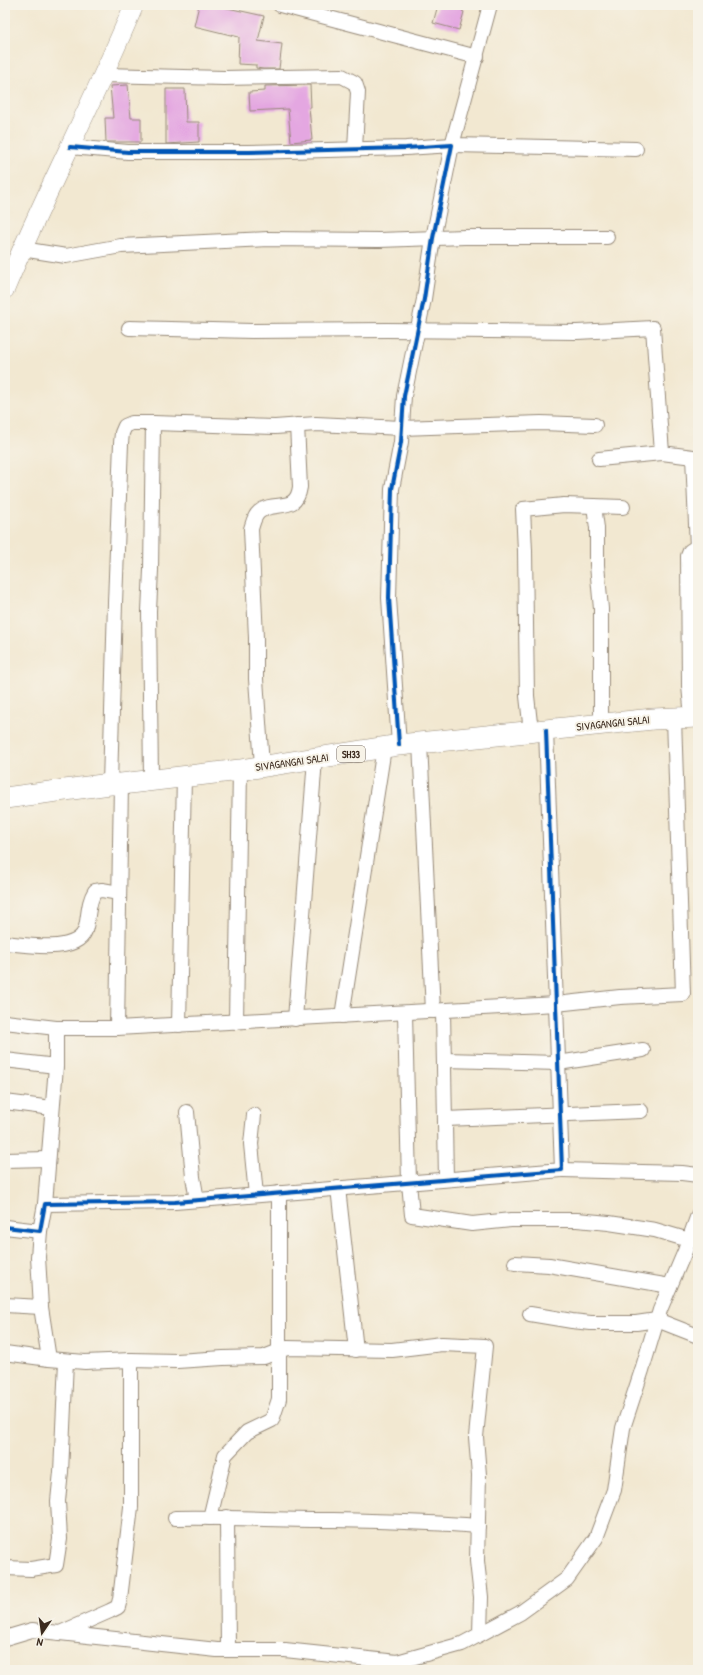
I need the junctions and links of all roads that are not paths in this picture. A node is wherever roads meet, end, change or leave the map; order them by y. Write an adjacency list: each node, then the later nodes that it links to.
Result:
1 (134, 5): 5 (street)
2 (280, 5): 4 (street)
3 (490, 5): 4 (street)
4 (477, 57): 6 (street)
5 (103, 75): 7 (street); 8 (street)
6 (452, 145): 8 (street); 9 (street); 11 (street)
7 (70, 147): 8 (street); 12 (street)
8 (355, 149)
9 (636, 149)
10 (607, 237): 11 (street)
11 (433, 238): 12 (street); 15 (street)
12 (22, 249): 13 (street)
13 (5, 289)
14 (128, 328): 15 (street)
15 (417, 330): 19 (street); 20 (street)
16 (153, 423): 17 (street); 34 (street); 35 (street)
17 (297, 425): 19 (street); 31 (street)
18 (595, 425): 19 (street)
19 (402, 428): 29 (street)
20 (662, 454): 21 (street); 24 (street)
21 (599, 459)
22 (594, 506): 23 (street); 26 (street); 27 (street)
23 (622, 507)
24 (697, 546): 25 (street)
25 (688, 718): 26 (main road, SIVAGANGAI SALAI / SH33); 39 (street)
26 (601, 724): 27 (main road, SIVAGANGAI SALAI / SH33)
27 (538, 731): 28 (main road, SIVAGANGAI SALAI / SH33); 39 (street)
28 (420, 743): 29 (main road, SIVAGANGAI SALAI / SH33); 40 (street)
29 (392, 747): 30 (main road, SIVAGANGAI SALAI / SH33); 42 (street)
30 (315, 759): 31 (main road, SIVAGANGAI SALAI / SH33); 43 (street)
31 (262, 766): 32 (main road, SIVAGANGAI SALAI / SH33)
32 (240, 770): 33 (main road, SIVAGANGAI SALAI / SH33); 45 (street)
33 (184, 776): 34 (main road, SIVAGANGAI SALAI / SH33); 46 (street)
34 (151, 779): 35 (main road, SIVAGANGAI SALAI / SH33)
35 (116, 784): 36 (main road, SIVAGANGAI SALAI / SH33); 37 (street)
36 (5, 798)
37 (119, 893): 38 (street); 48 (street)
38 (5, 943)
39 (556, 1004): 40 (street); 52 (street)
40 (438, 1011): 41 (street); 51 (street)
41 (405, 1013): 42 (street); 66 (street)
42 (342, 1016): 43 (street)
43 (295, 1019): 45 (street)
44 (5, 1022): 47 (street)
45 (236, 1022): 46 (street)
46 (179, 1025): 48 (street)
47 (56, 1028): 48 (street); 53 (street)
48 (117, 1028)
49 (643, 1050): 52 (street)
50 (5, 1060): 53 (street)
51 (444, 1060): 52 (street); 60 (street)
52 (558, 1063): 59 (street)
53 (56, 1066): 55 (street)
54 (5, 1102): 55 (street)
55 (52, 1108): 61 (street)
56 (641, 1111): 59 (street)
57 (187, 1112): 70 (street)
58 (254, 1115): 69 (street)
59 (560, 1115): 60 (street); 63 (street)
60 (446, 1119): 65 (street)
61 (48, 1159): 62 (street); 71 (street)
62 (5, 1160)
63 (562, 1170): 64 (street); 65 (street)
64 (698, 1175)
65 (446, 1180): 66 (street)
66 (409, 1182): 67 (street); 75 (street)
67 (338, 1188): 68 (street); 84 (street)
68 (279, 1193): 69 (street); 83 (street)
69 (256, 1195): 70 (street)
70 (197, 1200): 71 (street)
71 (46, 1204): 74 (street)
72 (698, 1215): 75 (street)
73 (5, 1227): 74 (street)
74 (40, 1231): 79 (street)
75 (689, 1240): 77 (street)
76 (515, 1263): 77 (street)
77 (670, 1286): 81 (street)
78 (5, 1304): 79 (street)
79 (41, 1307): 86 (street)
80 (530, 1314): 81 (street)
81 (657, 1320): 82 (street); 95 (street)
82 (698, 1336)
83 (280, 1350): 84 (street); 88 (street); 91 (street)
84 (356, 1350): 92 (street)
85 (5, 1353): 86 (street)
86 (49, 1359): 87 (street)
87 (66, 1360): 88 (street); 93 (street)
88 (131, 1360): 94 (street)
89 (227, 1517): 91 (street); 92 (street); 97 (street)
90 (175, 1518): 91 (street)
91 (210, 1518)
92 (478, 1526): 95 (street)
93 (5, 1568)
94 (59, 1633): 96 (street); 97 (street)
95 (480, 1634): 97 (street)
96 (5, 1638)
97 (228, 1650)

